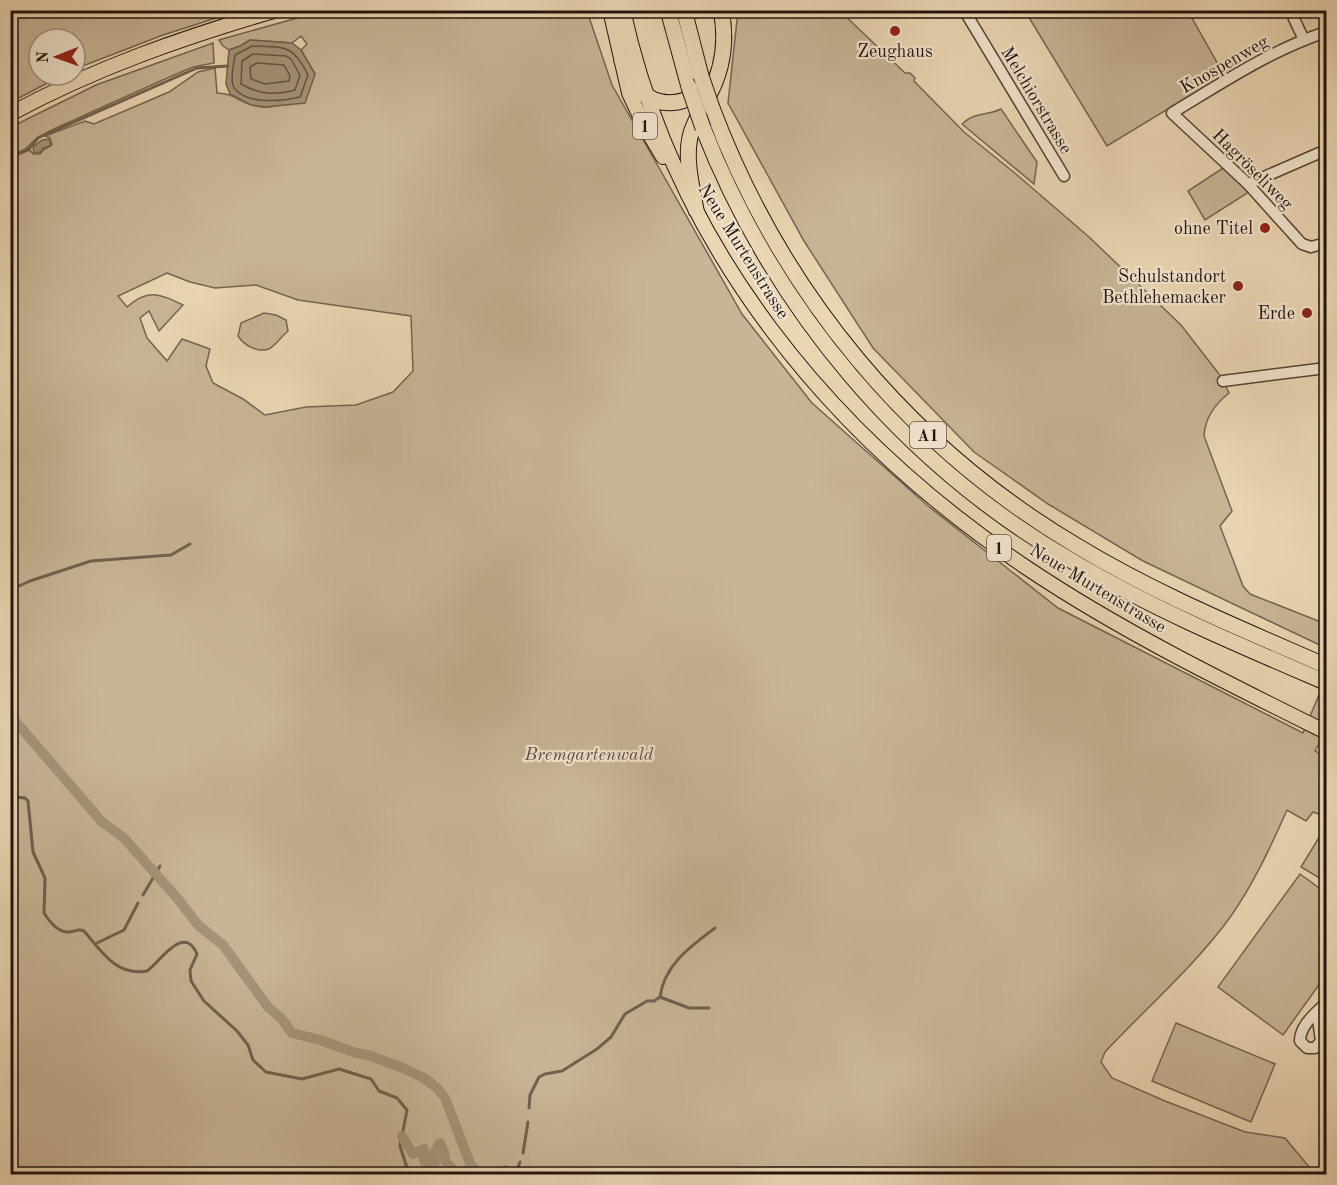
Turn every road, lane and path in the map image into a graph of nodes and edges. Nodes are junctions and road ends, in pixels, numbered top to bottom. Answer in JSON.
{"nodes":[{"id":1,"x":277,"y":10,"type":"edge"},
{"id":2,"x":610,"y":10,"type":"edge"},
{"id":3,"x":623,"y":10,"type":"edge"},
{"id":4,"x":668,"y":10,"type":"edge"},
{"id":5,"x":684,"y":10,"type":"edge"},
{"id":6,"x":722,"y":10,"type":"edge"},
{"id":7,"x":964,"y":10,"type":"edge"},
{"id":8,"x":1290,"y":10,"type":"edge"},
{"id":9,"x":1326,"y":32,"type":"edge"},
{"id":10,"x":1304,"y":40,"type":"junction"},
{"id":11,"x":723,"y":54,"type":"junction"},
{"id":12,"x":622,"y":62,"type":"junction"},
{"id":13,"x":649,"y":97,"type":"junction"},
{"id":14,"x":1172,"y":113,"type":"joint"},
{"id":15,"x":10,"y":114,"type":"edge"},
{"id":16,"x":1326,"y":150,"type":"edge"},
{"id":17,"x":1064,"y":176,"type":"dead end"},
{"id":18,"x":681,"y":183,"type":"junction"},
{"id":19,"x":1248,"y":184,"type":"junction"},
{"id":20,"x":696,"y":210,"type":"junction"},
{"id":21,"x":1326,"y":243,"type":"edge"},
{"id":22,"x":1326,"y":368,"type":"edge"},
{"id":23,"x":1223,"y":381,"type":"dead end"},
{"id":24,"x":1326,"y":666,"type":"edge"},
{"id":25,"x":1325,"y":682,"type":"edge"},
{"id":26,"x":1326,"y":732,"type":"edge"},
{"id":27,"x":1326,"y":1003,"type":"edge"},
{"id":28,"x":1317,"y":1012,"type":"dead end"}],
"edges":[{"from":1,"to":15,"type":"main road"},
{"from":2,"to":12,"type":"main road","name":"Neue Murtenstrasse","number":"1"},
{"from":3,"to":13,"type":"main road","name":"Neue Murtenstrasse","number":"1"},
{"from":4,"to":25,"type":"highway","number":"A1","bridge":true},
{"from":5,"to":24,"type":"highway","number":"A1","bridge":true},
{"from":6,"to":11,"type":"highway"},
{"from":7,"to":17,"type":"street","name":"Melchiorstrasse"},
{"from":8,"to":10,"type":"street"},
{"from":9,"to":10,"type":"street","name":"Knospenweg"},
{"from":10,"to":14,"type":"street","name":"Knospenweg"},
{"from":11,"to":13,"type":"highway"},
{"from":11,"to":20,"type":"highway"},
{"from":12,"to":13,"type":"highway"},
{"from":12,"to":18,"type":"main road","name":"Neue Murtenstrasse","number":"1"},
{"from":13,"to":18,"type":"main road","name":"Neue Murtenstrasse","number":"1"},
{"from":14,"to":19,"type":"street","name":"Hagröseliweg"},
{"from":16,"to":19,"type":"street"},
{"from":18,"to":20,"type":"main road","name":"Neue Murtenstrasse","number":"1"},
{"from":19,"to":21,"type":"street","name":"Hagröseliweg"},
{"from":20,"to":26,"type":"main road","name":"Neue Murtenstrasse","number":"1"},
{"from":22,"to":23,"type":"street"},
{"from":27,"to":28,"type":"street"}]}
